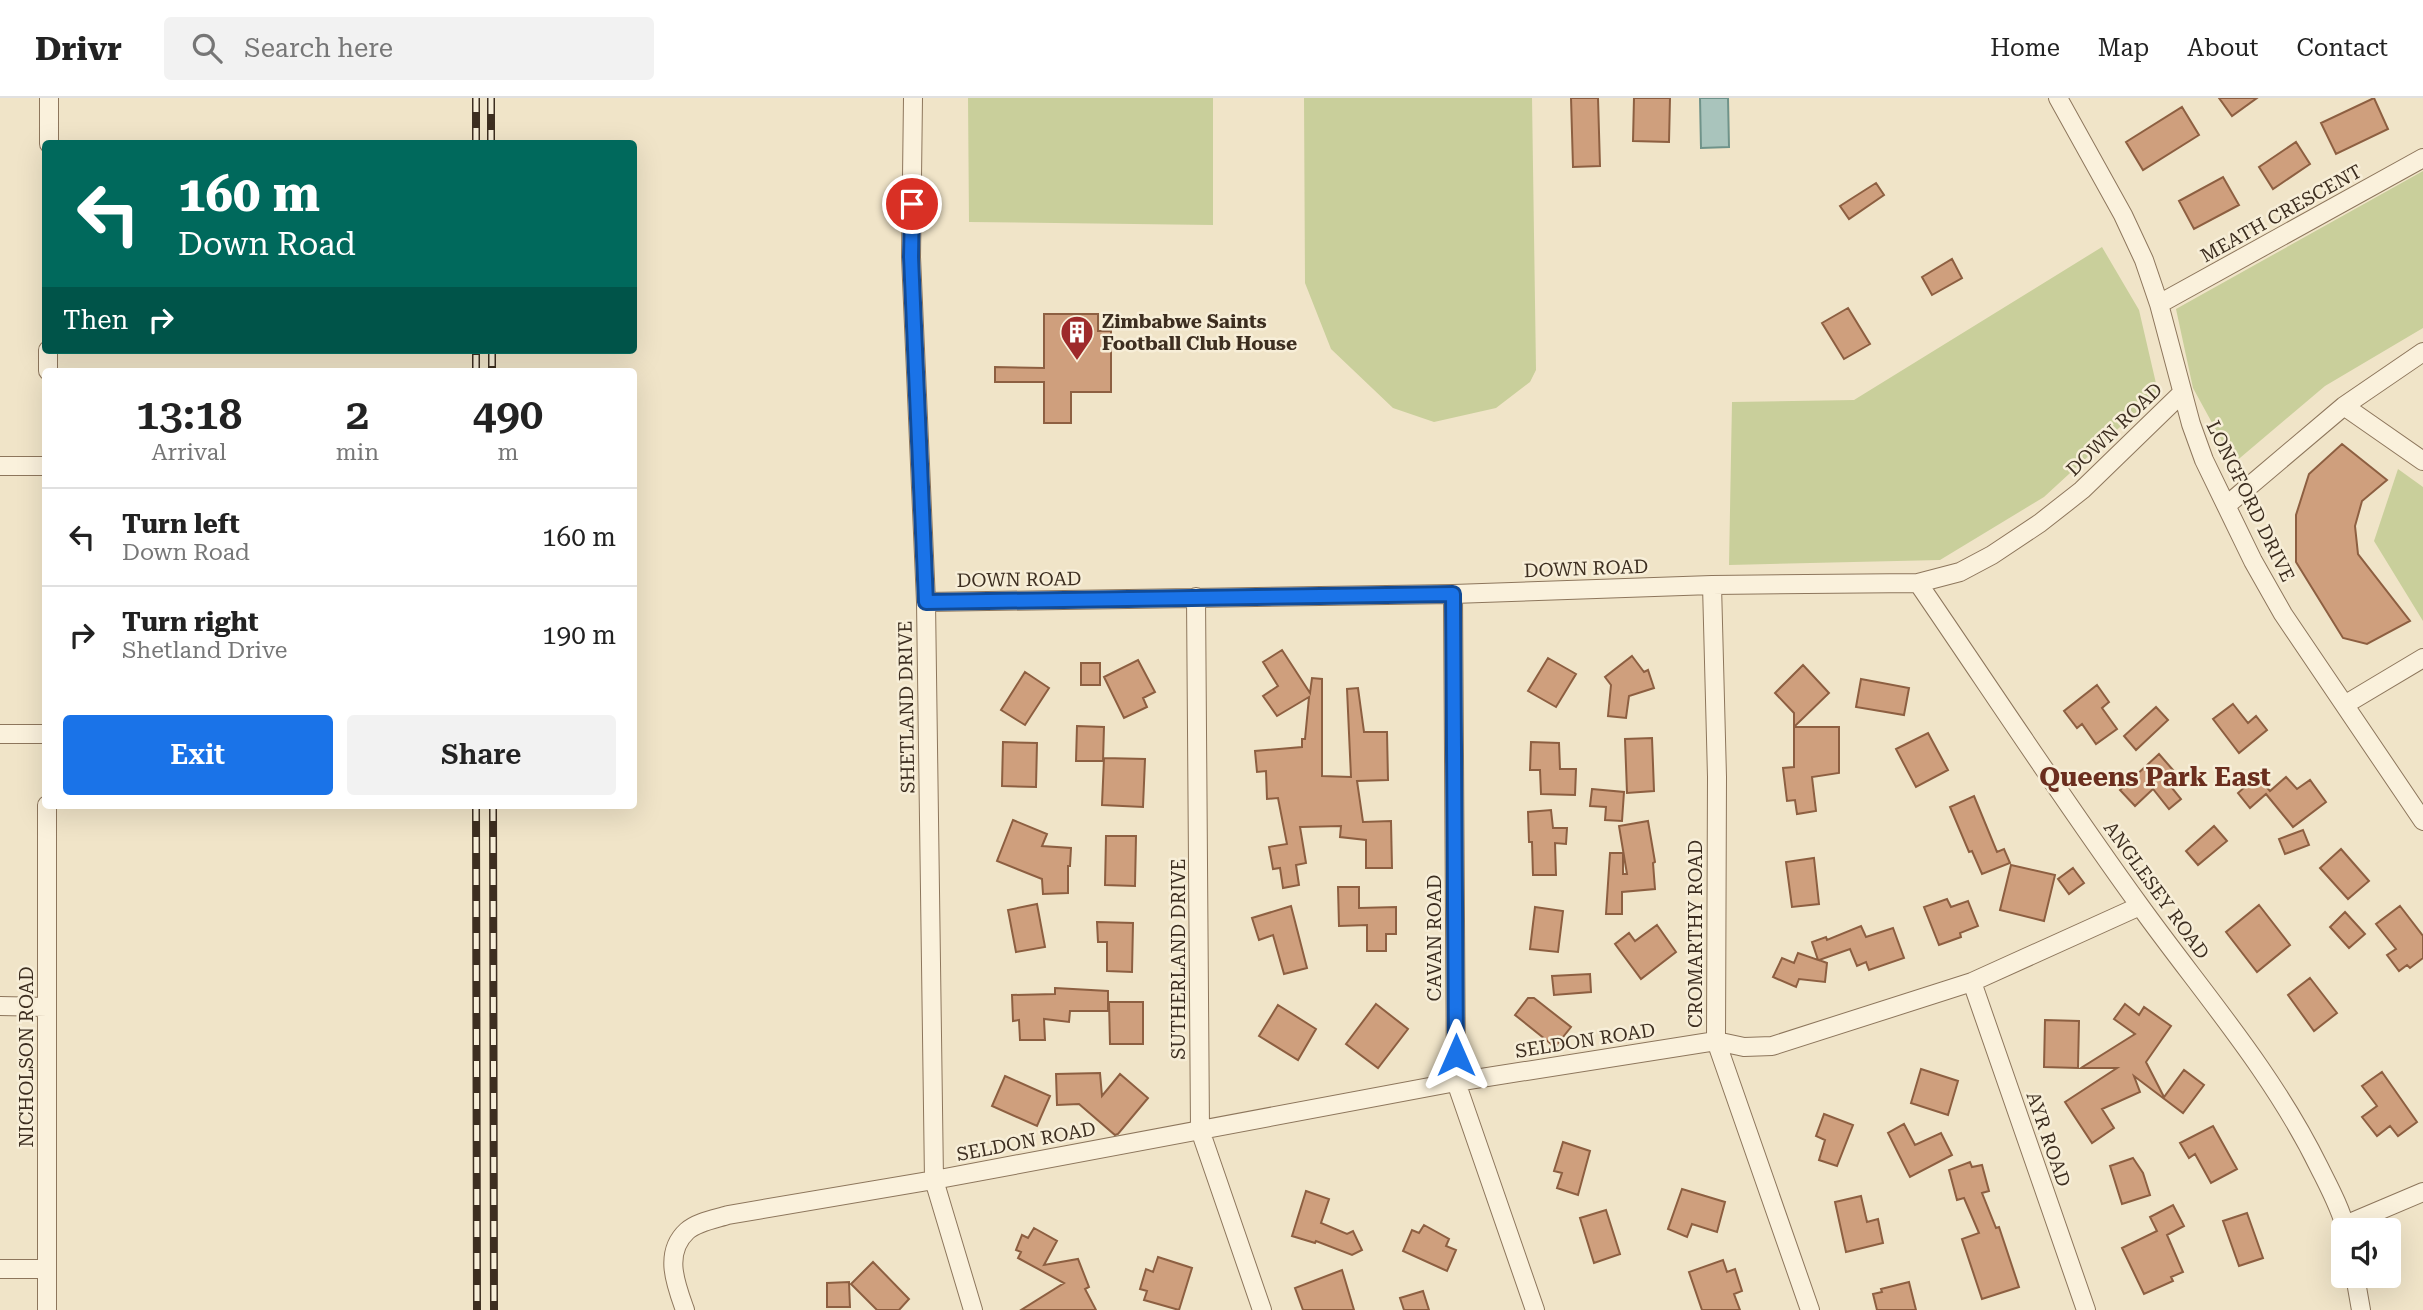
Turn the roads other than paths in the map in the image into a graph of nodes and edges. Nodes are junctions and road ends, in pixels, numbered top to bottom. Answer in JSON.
{"nodes":[{"id":1,"x":49,"y":98,"type":"edge"},
{"id":2,"x":912,"y":98,"type":"edge"},
{"id":3,"x":2058,"y":98,"type":"edge"},
{"id":4,"x":49,"y":140,"type":"edge"},
{"id":5,"x":2423,"y":158,"type":"edge"},
{"id":6,"x":2160,"y":304,"type":"junction"},
{"id":7,"x":2423,"y":352,"type":"edge"},
{"id":8,"x":2181,"y":394,"type":"junction"},
{"id":9,"x":2344,"y":406,"type":"junction"},
{"id":10,"x":2423,"y":461,"type":"edge"},
{"id":11,"x":0,"y":466,"type":"edge"},
{"id":12,"x":42,"y":466,"type":"edge"},
{"id":13,"x":2227,"y":505,"type":"junction"},
{"id":14,"x":1918,"y":583,"type":"junction"},
{"id":15,"x":1712,"y":585,"type":"junction"},
{"id":16,"x":1453,"y":594,"type":"junction"},
{"id":17,"x":1196,"y":597,"type":"junction"},
{"id":18,"x":926,"y":602,"type":"junction"},
{"id":19,"x":2423,"y":658,"type":"edge"},
{"id":20,"x":2346,"y":705,"type":"junction"},
{"id":21,"x":0,"y":734,"type":"edge"},
{"id":22,"x":42,"y":734,"type":"edge"},
{"id":23,"x":47,"y":809,"type":"edge"},
{"id":24,"x":2423,"y":821,"type":"edge"},
{"id":25,"x":2140,"y":906,"type":"junction"},
{"id":26,"x":1972,"y":982,"type":"junction"},
{"id":27,"x":0,"y":1006,"type":"edge"},
{"id":28,"x":47,"y":1007,"type":"junction"},
{"id":29,"x":1716,"y":1041,"type":"junction"},
{"id":30,"x":1456,"y":1082,"type":"junction"},
{"id":31,"x":1200,"y":1130,"type":"junction"},
{"id":32,"x":934,"y":1180,"type":"junction"},
{"id":33,"x":2423,"y":1192,"type":"edge"},
{"id":34,"x":2341,"y":1218,"type":"edge"},
{"id":35,"x":2367,"y":1218,"type":"edge"},
{"id":36,"x":0,"y":1269,"type":"edge"},
{"id":37,"x":47,"y":1269,"type":"junction"},
{"id":38,"x":2357,"y":1288,"type":"edge"},
{"id":39,"x":47,"y":1310,"type":"edge"},
{"id":40,"x":685,"y":1310,"type":"edge"},
{"id":41,"x":973,"y":1310,"type":"edge"},
{"id":42,"x":1262,"y":1310,"type":"edge"},
{"id":43,"x":1535,"y":1310,"type":"edge"},
{"id":44,"x":1810,"y":1310,"type":"edge"},
{"id":45,"x":2086,"y":1310,"type":"edge"},
{"id":46,"x":2361,"y":1310,"type":"edge"}],
"edges":[{"from":1,"to":4,"type":"street"},
{"from":2,"to":18,"type":"street","name":"SHETLAND DRIVE"},
{"from":3,"to":6,"type":"street","name":"LONGFORD DRIVE"},
{"from":5,"to":6,"type":"street","name":"MEATH CRESCENT"},
{"from":6,"to":8,"type":"street","name":"LONGFORD DRIVE"},
{"from":7,"to":9,"type":"street"},
{"from":8,"to":13,"type":"street","name":"LONGFORD DRIVE"},
{"from":8,"to":14,"type":"street","name":"DOWN ROAD"},
{"from":9,"to":10,"type":"street"},
{"from":9,"to":13,"type":"street"},
{"from":11,"to":12,"type":"street"},
{"from":13,"to":20,"type":"street","name":"LONGFORD DRIVE"},
{"from":14,"to":15,"type":"street","name":"DOWN ROAD"},
{"from":14,"to":25,"type":"street","name":"ANGLESEY ROAD"},
{"from":15,"to":16,"type":"street","name":"DOWN ROAD"},
{"from":15,"to":29,"type":"street","name":"CROMARTHY ROAD"},
{"from":16,"to":17,"type":"street","name":"DOWN ROAD"},
{"from":16,"to":30,"type":"street","name":"CAVAN ROAD"},
{"from":17,"to":18,"type":"street","name":"DOWN ROAD"},
{"from":17,"to":31,"type":"street","name":"SUTHERLAND DRIVE"},
{"from":18,"to":32,"type":"street","name":"SHETLAND DRIVE"},
{"from":19,"to":20,"type":"street"},
{"from":20,"to":24,"type":"street","name":"LONGFORD DRIVE"},
{"from":21,"to":22,"type":"street"},
{"from":23,"to":28,"type":"street","name":"NICHOLSON ROAD"},
{"from":25,"to":26,"type":"street","name":"SELDON ROAD"},
{"from":25,"to":34,"type":"street","name":"ANGLESEY ROAD"},
{"from":26,"to":29,"type":"street","name":"SELDON ROAD"},
{"from":26,"to":45,"type":"street","name":"AYR ROAD"},
{"from":27,"to":28,"type":"street"},
{"from":28,"to":37,"type":"street","name":"NICHOLSON ROAD"},
{"from":29,"to":30,"type":"street","name":"SELDON ROAD"},
{"from":29,"to":44,"type":"street","name":"CROMARTHY ROAD"},
{"from":30,"to":31,"type":"street","name":"SELDON ROAD"},
{"from":30,"to":43,"type":"street","name":"CAVAN ROAD"},
{"from":31,"to":32,"type":"street","name":"SELDON ROAD"},
{"from":31,"to":42,"type":"street","name":"SUTHERLAND DRIVE"},
{"from":32,"to":40,"type":"street","name":"SELDON ROAD"},
{"from":32,"to":41,"type":"street","name":"SHETLAND DRIVE"},
{"from":33,"to":35,"type":"street"},
{"from":36,"to":37,"type":"street"},
{"from":37,"to":39,"type":"street","name":"NICHOLSON ROAD"},
{"from":38,"to":46,"type":"street"}]}
